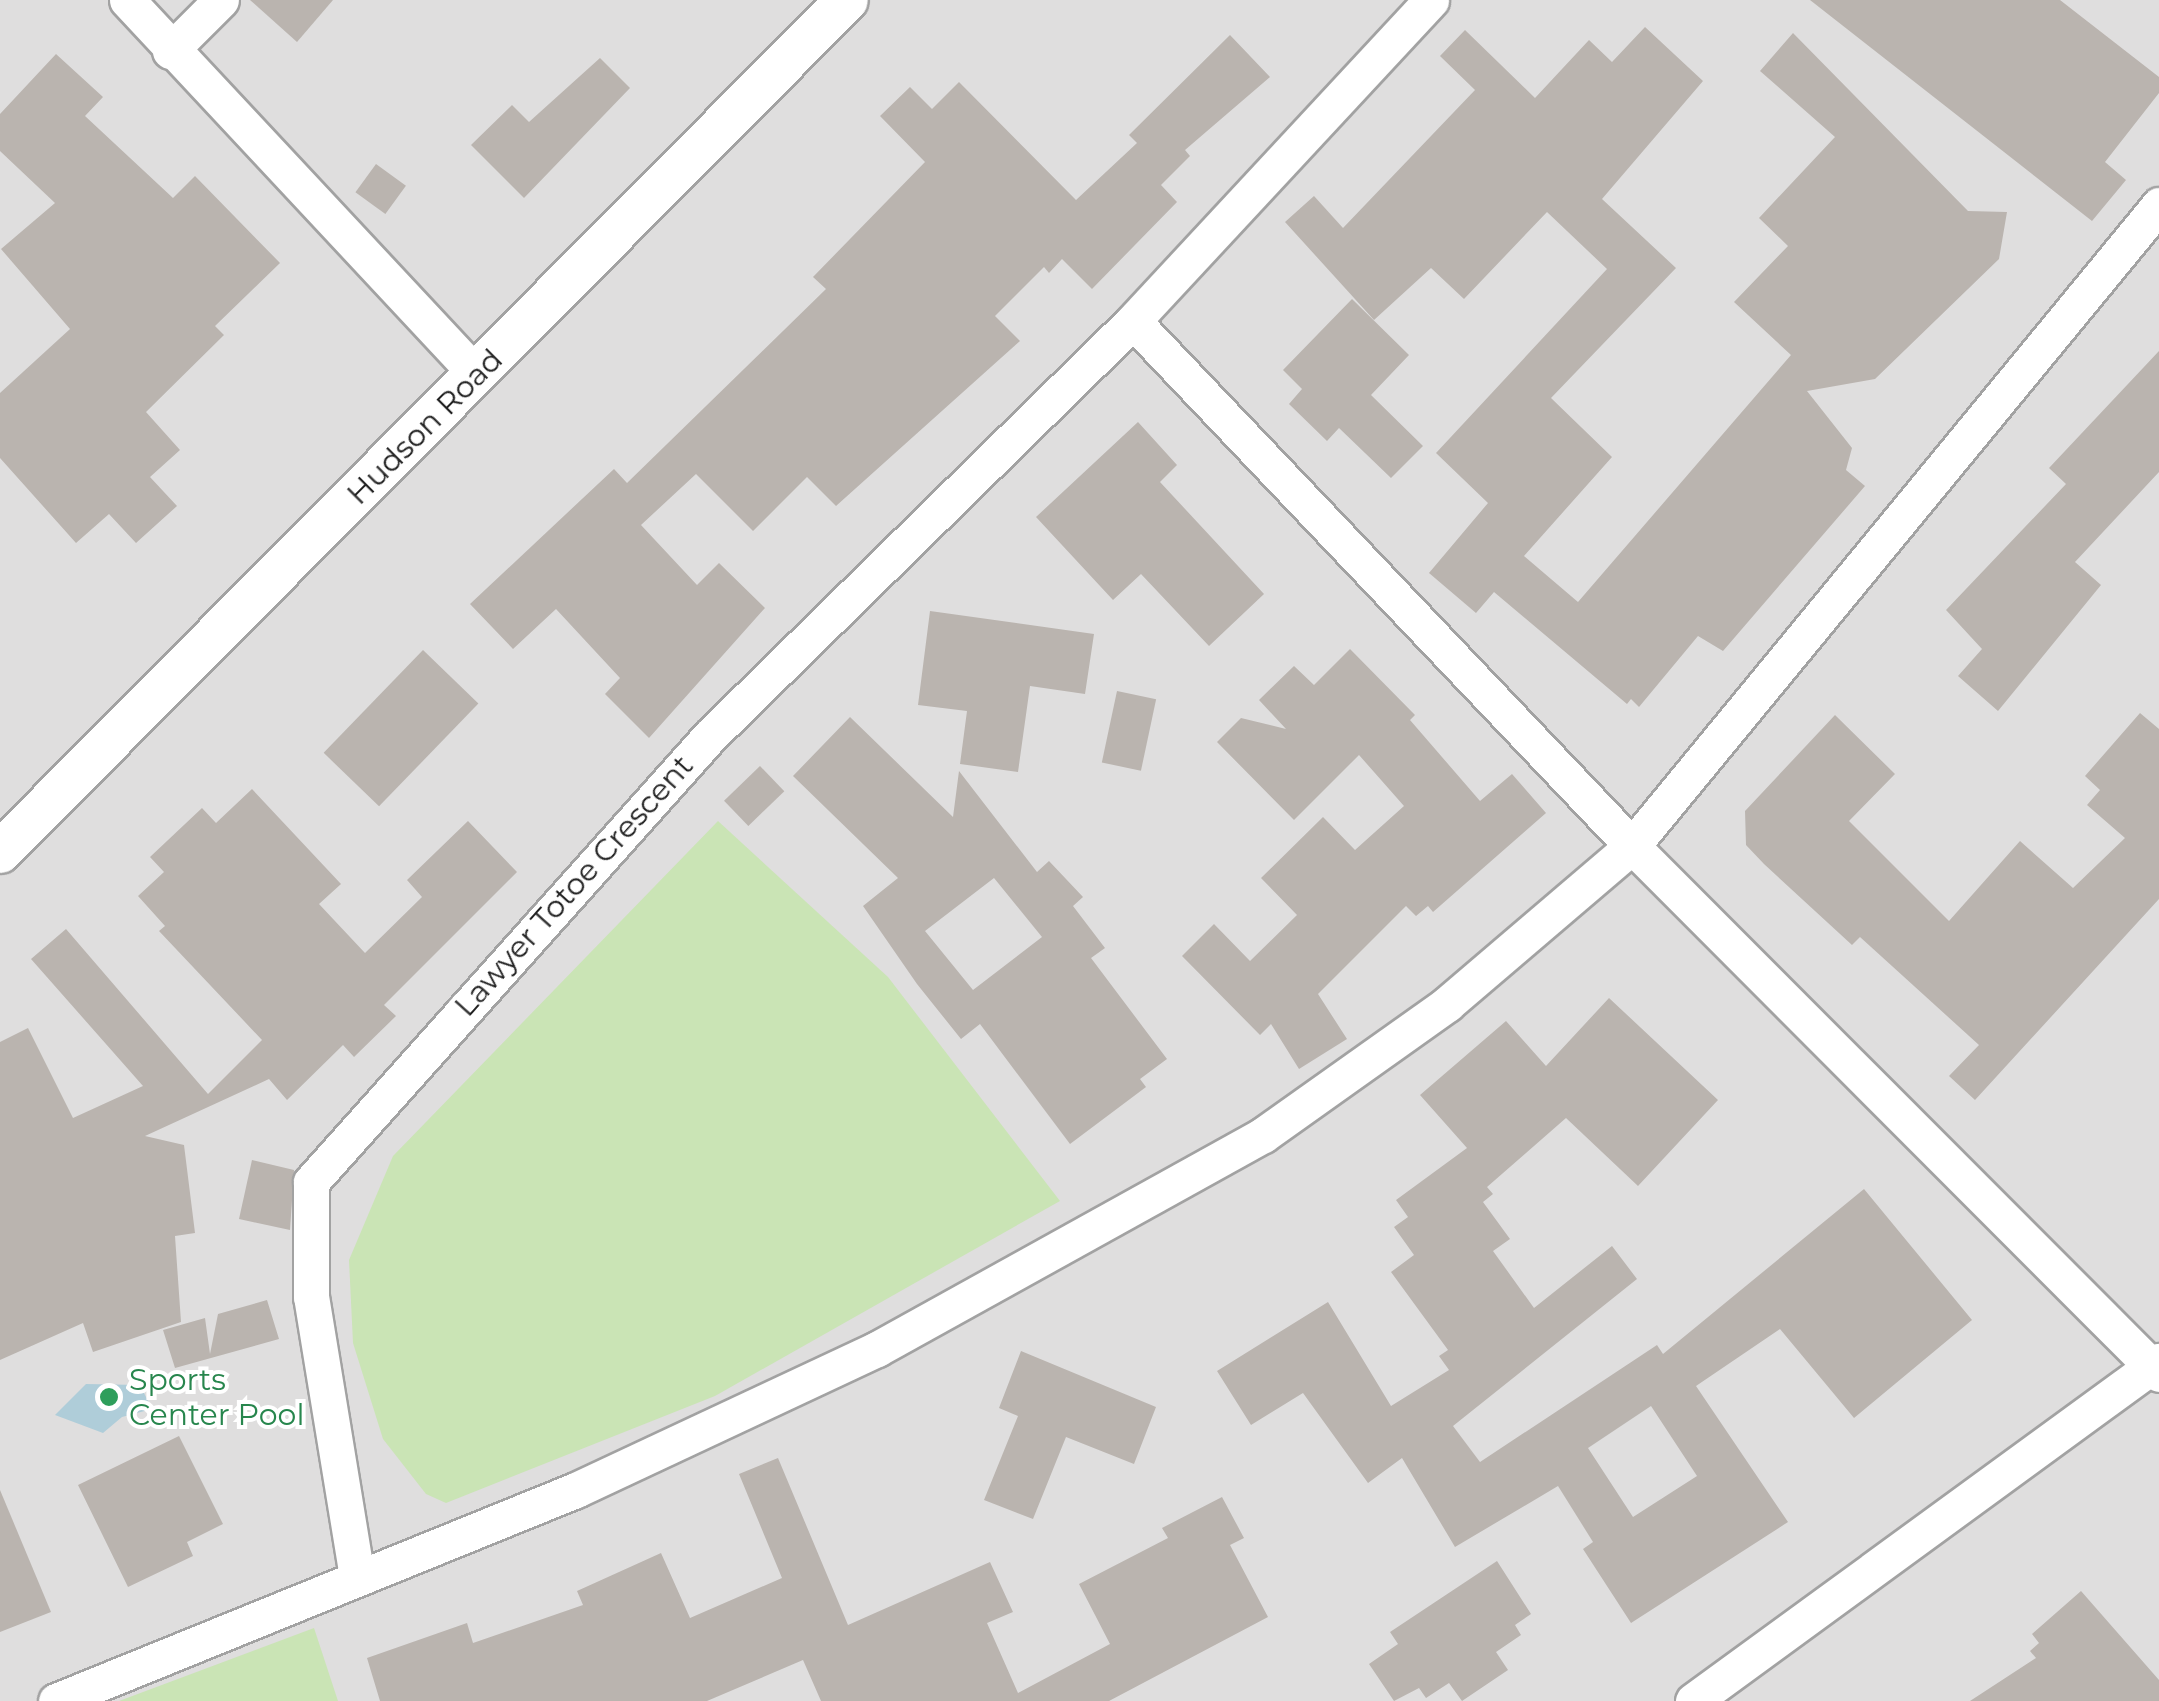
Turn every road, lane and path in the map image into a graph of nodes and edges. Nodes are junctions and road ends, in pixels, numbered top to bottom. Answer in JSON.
{"nodes":[{"id":1,"x":127,"y":0,"type":"edge"},
{"id":2,"x":221,"y":0,"type":"edge"},
{"id":3,"x":847,"y":0,"type":"edge"},
{"id":4,"x":1432,"y":0,"type":"edge"},
{"id":5,"x":170,"y":51,"type":"junction"},
{"id":6,"x":2159,"y":205,"type":"edge"},
{"id":7,"x":1133,"y":321,"type":"junction"},
{"id":8,"x":477,"y":375,"type":"junction"},
{"id":9,"x":1632,"y":846,"type":"junction"},
{"id":10,"x":0,"y":852,"type":"edge"},
{"id":11,"x":2157,"y":1368,"type":"edge"},
{"id":12,"x":357,"y":1577,"type":"junction"},
{"id":13,"x":56,"y":1701,"type":"edge"},
{"id":14,"x":1692,"y":1701,"type":"edge"}],
"edges":[{"from":1,"to":5,"type":"street"},
{"from":2,"to":5,"type":"street"},
{"from":3,"to":8,"type":"street","name":"Hudson Road"},
{"from":4,"to":7,"type":"street","name":"Lawyer Totoe Crescent"},
{"from":5,"to":8,"type":"street"},
{"from":6,"to":9,"type":"street"},
{"from":7,"to":9,"type":"street"},
{"from":7,"to":12,"type":"street","name":"Lawyer Totoe Crescent"},
{"from":8,"to":10,"type":"street","name":"Hudson Road"},
{"from":9,"to":11,"type":"street"},
{"from":9,"to":12,"type":"street"},
{"from":11,"to":14,"type":"street"},
{"from":12,"to":13,"type":"street"}]}
